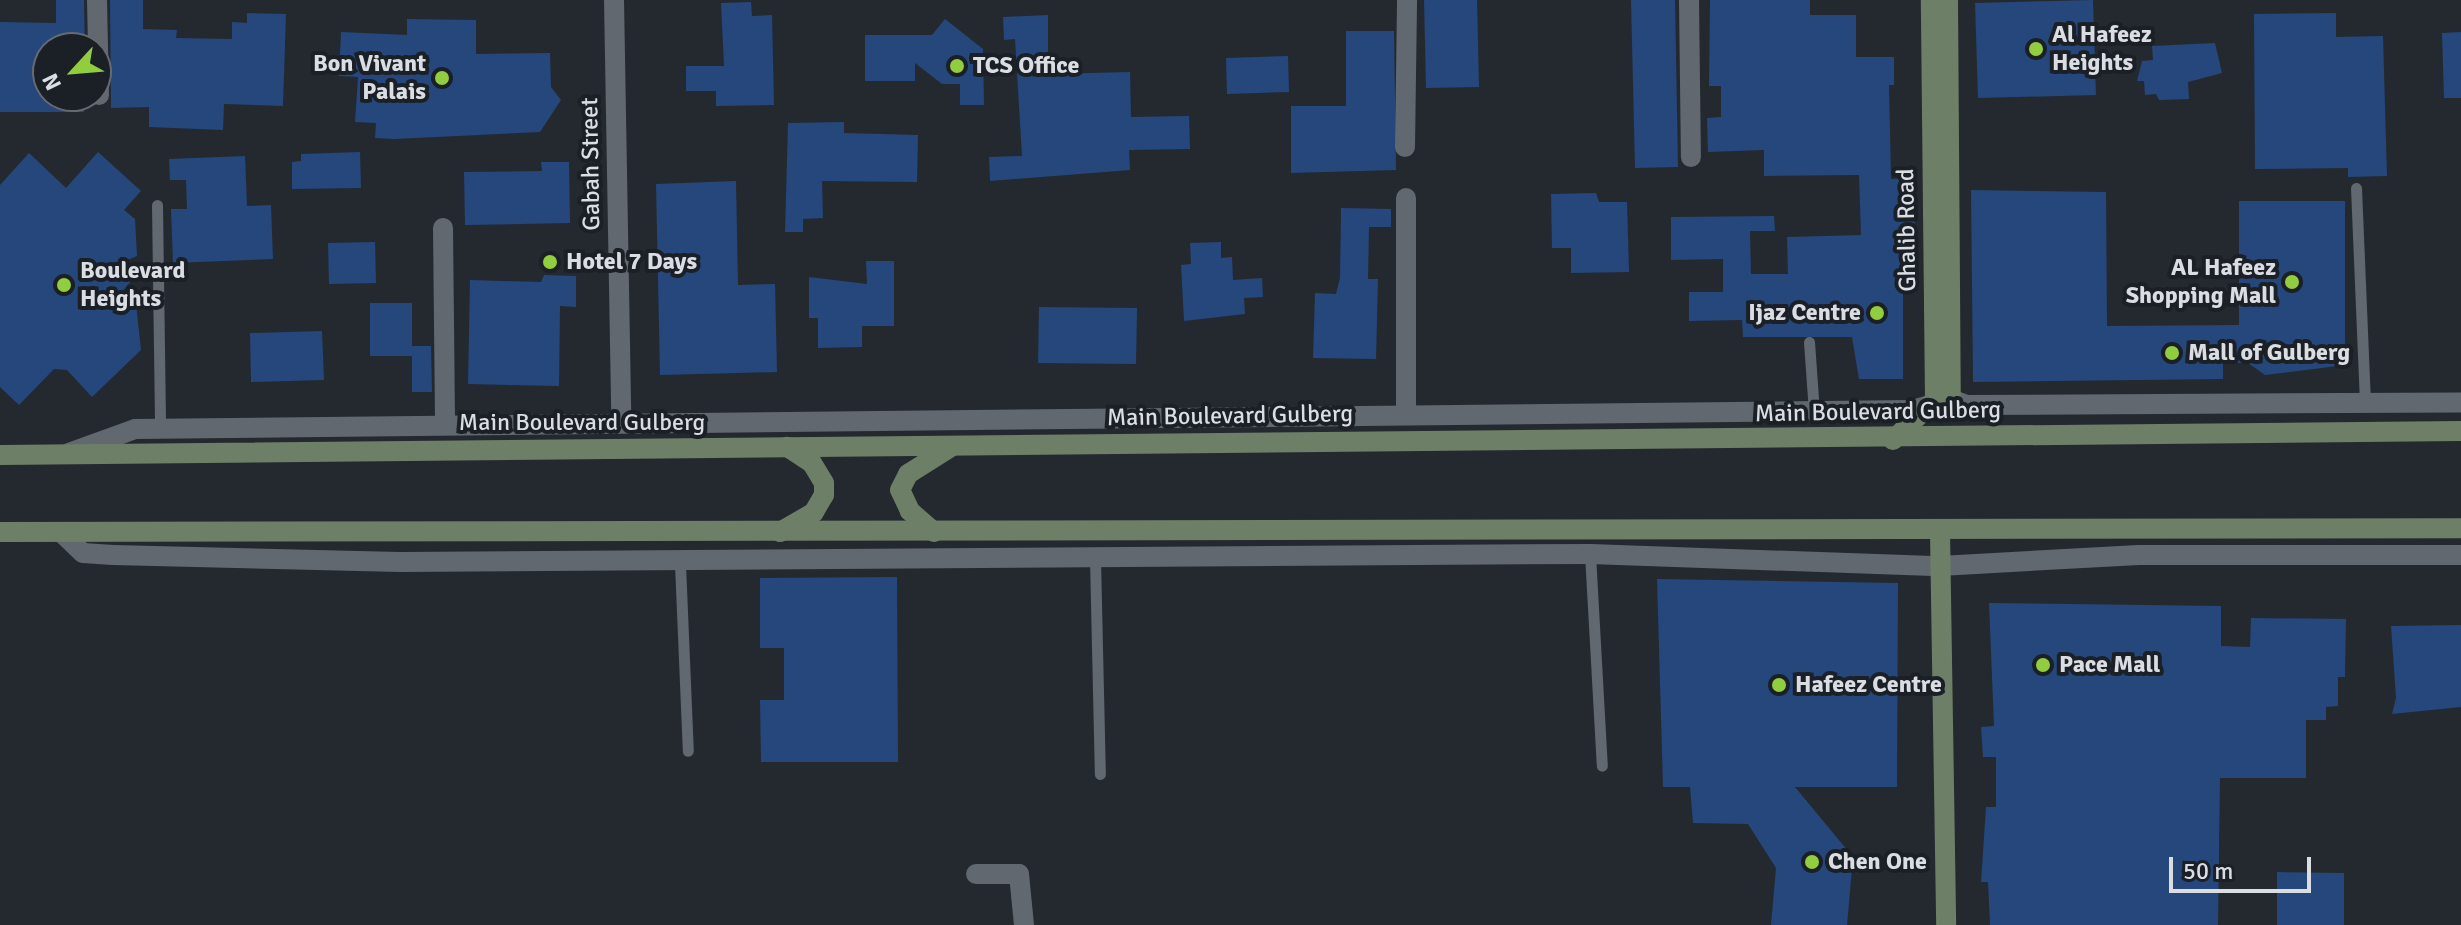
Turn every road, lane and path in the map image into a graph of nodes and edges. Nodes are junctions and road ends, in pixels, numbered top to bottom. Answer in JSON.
{"nodes":[{"id":1,"x":97,"y":0,"type":"edge"},
{"id":2,"x":614,"y":0,"type":"edge"},
{"id":3,"x":1407,"y":0,"type":"edge"},
{"id":4,"x":1689,"y":0,"type":"edge"},
{"id":5,"x":1931,"y":0,"type":"edge"},
{"id":6,"x":1948,"y":0,"type":"edge"},
{"id":7,"x":98,"y":32,"type":"edge"},
{"id":8,"x":1405,"y":147,"type":"dead end"},
{"id":9,"x":1691,"y":157,"type":"dead end"},
{"id":10,"x":2356,"y":188,"type":"dead end"},
{"id":11,"x":1406,"y":198,"type":"dead end"},
{"id":12,"x":157,"y":205,"type":"dead end"},
{"id":13,"x":443,"y":228,"type":"dead end"},
{"id":14,"x":1809,"y":342,"type":"dead end"},
{"id":15,"x":1943,"y":399,"type":"junction"},
{"id":16,"x":2365,"y":402,"type":"junction"},
{"id":17,"x":2461,"y":402,"type":"edge"},
{"id":18,"x":1814,"y":411,"type":"junction"},
{"id":19,"x":1406,"y":415,"type":"junction"},
{"id":20,"x":621,"y":422,"type":"junction"},
{"id":21,"x":445,"y":424,"type":"junction"},
{"id":22,"x":160,"y":429,"type":"junction"},
{"id":23,"x":2461,"y":431,"type":"edge"},
{"id":24,"x":1893,"y":440,"type":"junction"},
{"id":25,"x":954,"y":445,"type":"junction"},
{"id":26,"x":787,"y":447,"type":"junction"},
{"id":27,"x":69,"y":453,"type":"junction"},
{"id":28,"x":0,"y":455,"type":"edge"},
{"id":29,"x":2461,"y":528,"type":"edge"},
{"id":30,"x":0,"y":532,"type":"edge"},
{"id":31,"x":61,"y":532,"type":"junction"},
{"id":32,"x":780,"y":532,"type":"junction"},
{"id":33,"x":934,"y":532,"type":"junction"},
{"id":34,"x":1940,"y":532,"type":"junction"},
{"id":35,"x":1590,"y":554,"type":"junction"},
{"id":36,"x":2461,"y":555,"type":"edge"},
{"id":37,"x":1095,"y":559,"type":"junction"},
{"id":38,"x":680,"y":564,"type":"junction"},
{"id":39,"x":1940,"y":566,"type":"junction"},
{"id":40,"x":688,"y":751,"type":"dead end"},
{"id":41,"x":1602,"y":766,"type":"dead end"},
{"id":42,"x":1100,"y":774,"type":"dead end"},
{"id":43,"x":976,"y":874,"type":"dead end"},
{"id":44,"x":1024,"y":925,"type":"edge"},
{"id":45,"x":1946,"y":925,"type":"edge"}],
"edges":[{"from":1,"to":7,"type":"street"},
{"from":2,"to":20,"type":"street","name":"Gabah Street"},
{"from":3,"to":8,"type":"street"},
{"from":4,"to":9,"type":"street"},
{"from":5,"to":15,"type":"main road","name":"Ghalib Road"},
{"from":6,"to":15,"type":"main road","name":"Ghalib Road"},
{"from":10,"to":16,"type":"lane"},
{"from":11,"to":19,"type":"street"},
{"from":12,"to":22,"type":"lane"},
{"from":13,"to":21,"type":"street"},
{"from":14,"to":18,"type":"lane"},
{"from":15,"to":16,"type":"street"},
{"from":15,"to":18,"type":"street"},
{"from":15,"to":24,"type":"main road"},
{"from":16,"to":17,"type":"street"},
{"from":18,"to":19,"type":"street"},
{"from":19,"to":20,"type":"street"},
{"from":20,"to":21,"type":"street"},
{"from":21,"to":22,"type":"street"},
{"from":22,"to":27,"type":"street"},
{"from":23,"to":24,"type":"main road","name":"Main Boulevard Gulberg"},
{"from":24,"to":25,"type":"main road","name":"Main Boulevard Gulberg"},
{"from":25,"to":26,"type":"main road","name":"Main Boulevard Gulberg"},
{"from":25,"to":33,"type":"main road"},
{"from":26,"to":27,"type":"main road","name":"Main Boulevard Gulberg"},
{"from":26,"to":32,"type":"main road"},
{"from":27,"to":28,"type":"main road","name":"Main Boulevard Gulberg"},
{"from":29,"to":34,"type":"main road"},
{"from":30,"to":31,"type":"main road"},
{"from":31,"to":32,"type":"main road"},
{"from":31,"to":38,"type":"street"},
{"from":32,"to":33,"type":"main road"},
{"from":33,"to":34,"type":"main road"},
{"from":34,"to":39,"type":"main road"},
{"from":35,"to":37,"type":"street"},
{"from":35,"to":39,"type":"street"},
{"from":35,"to":41,"type":"lane"},
{"from":36,"to":39,"type":"street"},
{"from":37,"to":38,"type":"street"},
{"from":37,"to":42,"type":"lane"},
{"from":38,"to":40,"type":"lane"},
{"from":39,"to":45,"type":"main road"},
{"from":43,"to":44,"type":"street"}]}
